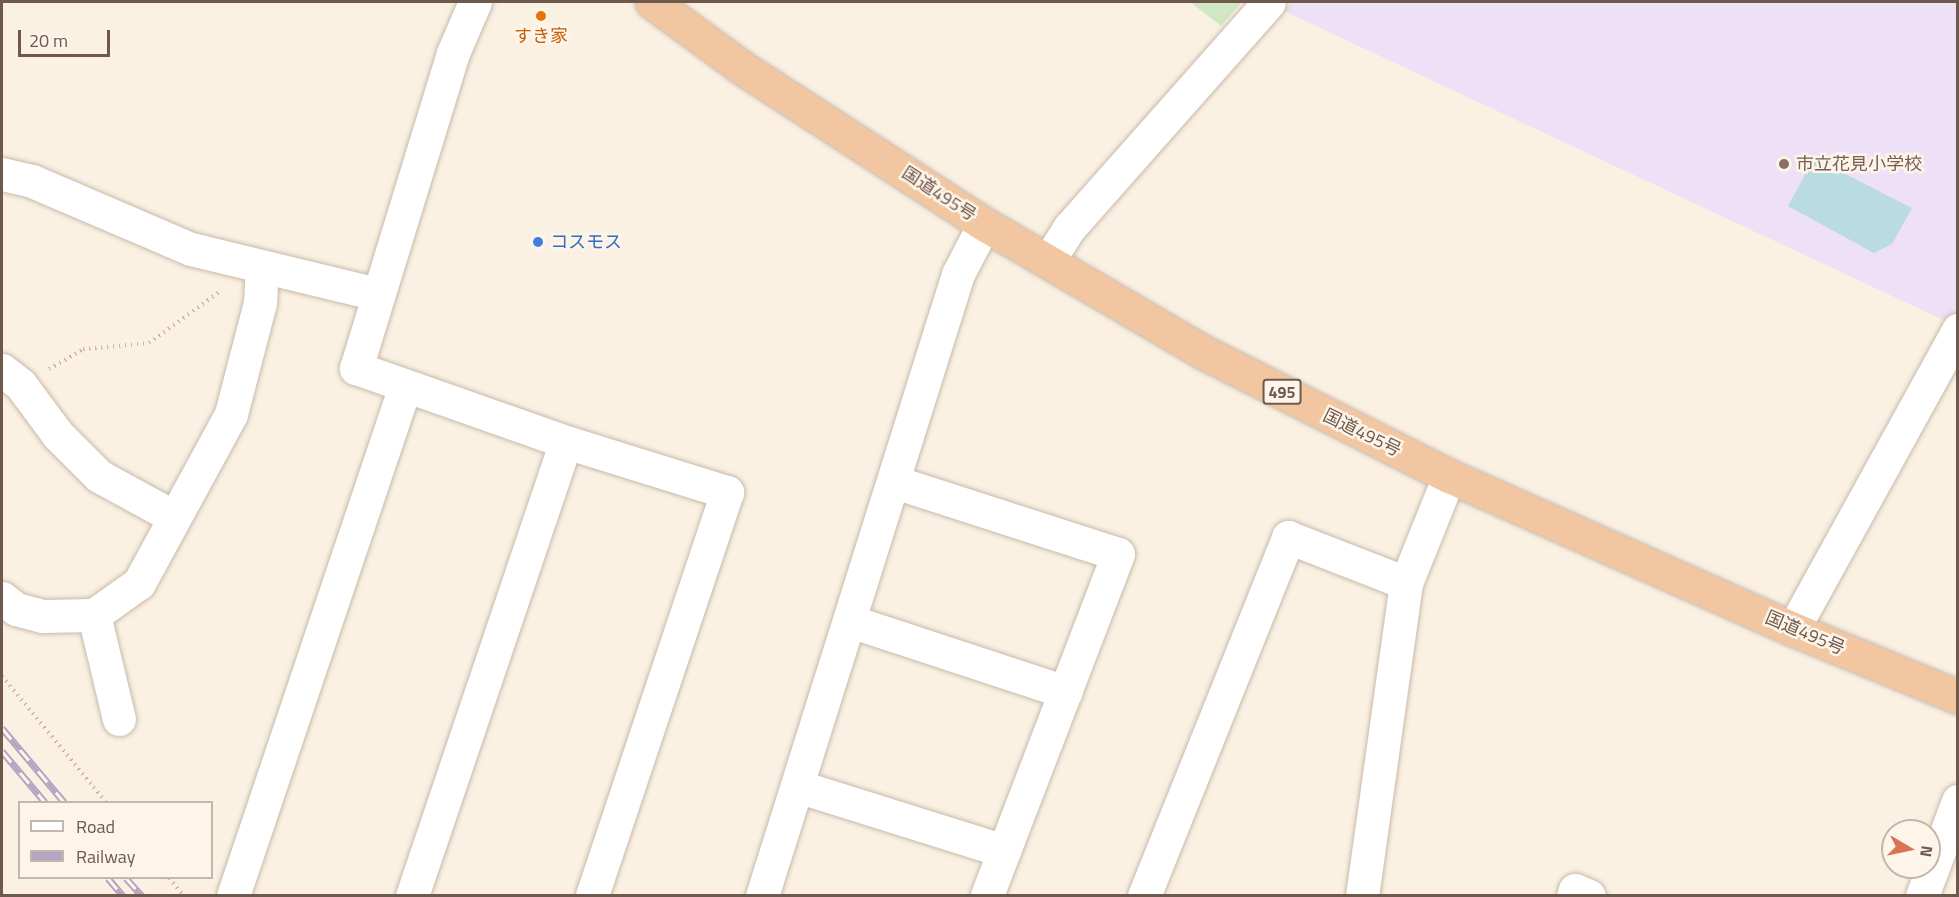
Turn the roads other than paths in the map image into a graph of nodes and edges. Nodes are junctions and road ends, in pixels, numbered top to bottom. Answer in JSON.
{"nodes":[{"id":1,"x":475,"y":2,"type":"edge"},
{"id":2,"x":652,"y":2,"type":"edge"},
{"id":3,"x":1269,"y":2,"type":"edge"},
{"id":4,"x":2,"y":174,"type":"edge"},
{"id":5,"x":984,"y":224,"type":"junction"},
{"id":6,"x":1049,"y":260,"type":"junction"},
{"id":7,"x":262,"y":267,"type":"junction"},
{"id":8,"x":377,"y":294,"type":"junction"},
{"id":9,"x":1958,"y":330,"type":"edge"},
{"id":10,"x":11,"y":378,"type":"edge"},
{"id":11,"x":405,"y":386,"type":"junction"},
{"id":12,"x":566,"y":442,"type":"junction"},
{"id":13,"x":1449,"y":476,"type":"junction"},
{"id":14,"x":895,"y":482,"type":"junction"},
{"id":15,"x":174,"y":517,"type":"junction"},
{"id":16,"x":1406,"y":583,"type":"junction"},
{"id":17,"x":2,"y":598,"type":"edge"},
{"id":18,"x":94,"y":615,"type":"junction"},
{"id":19,"x":850,"y":621,"type":"junction"},
{"id":20,"x":1793,"y":629,"type":"junction"},
{"id":21,"x":1066,"y":692,"type":"junction"},
{"id":22,"x":1958,"y":697,"type":"edge"},
{"id":23,"x":119,"y":719,"type":"dead end"},
{"id":24,"x":797,"y":786,"type":"junction"},
{"id":25,"x":1957,"y":801,"type":"edge"},
{"id":26,"x":1004,"y":851,"type":"junction"},
{"id":27,"x":233,"y":896,"type":"edge"},
{"id":28,"x":412,"y":896,"type":"edge"},
{"id":29,"x":592,"y":896,"type":"edge"},
{"id":30,"x":762,"y":896,"type":"edge"},
{"id":31,"x":987,"y":896,"type":"edge"},
{"id":32,"x":1144,"y":896,"type":"edge"},
{"id":33,"x":1362,"y":896,"type":"edge"},
{"id":34,"x":1573,"y":896,"type":"edge"},
{"id":35,"x":1589,"y":896,"type":"edge"},
{"id":36,"x":1922,"y":896,"type":"edge"}],
"edges":[{"from":1,"to":8,"type":"street"},
{"from":2,"to":5,"type":"highway","name":"国道495号","number":"495"},
{"from":3,"to":6,"type":"street"},
{"from":4,"to":7,"type":"street"},
{"from":5,"to":6,"type":"highway","name":"国道495号","number":"495"},
{"from":5,"to":14,"type":"street"},
{"from":6,"to":13,"type":"highway","name":"国道495号","number":"495"},
{"from":7,"to":8,"type":"street"},
{"from":7,"to":15,"type":"street"},
{"from":8,"to":11,"type":"street"},
{"from":9,"to":20,"type":"street"},
{"from":10,"to":15,"type":"street"},
{"from":11,"to":12,"type":"street"},
{"from":11,"to":27,"type":"street"},
{"from":12,"to":28,"type":"street"},
{"from":12,"to":29,"type":"street"},
{"from":13,"to":16,"type":"street"},
{"from":13,"to":20,"type":"highway","name":"国道495号","number":"495"},
{"from":14,"to":19,"type":"street"},
{"from":14,"to":21,"type":"street"},
{"from":15,"to":18,"type":"street"},
{"from":16,"to":32,"type":"street"},
{"from":16,"to":33,"type":"street"},
{"from":17,"to":18,"type":"street"},
{"from":18,"to":23,"type":"street"},
{"from":19,"to":21,"type":"street"},
{"from":19,"to":24,"type":"street"},
{"from":20,"to":22,"type":"highway","name":"国道495号","number":"495"},
{"from":21,"to":26,"type":"street"},
{"from":24,"to":26,"type":"street"},
{"from":24,"to":30,"type":"street"},
{"from":25,"to":36,"type":"street"},
{"from":26,"to":31,"type":"street"},
{"from":34,"to":35,"type":"street"}]}
